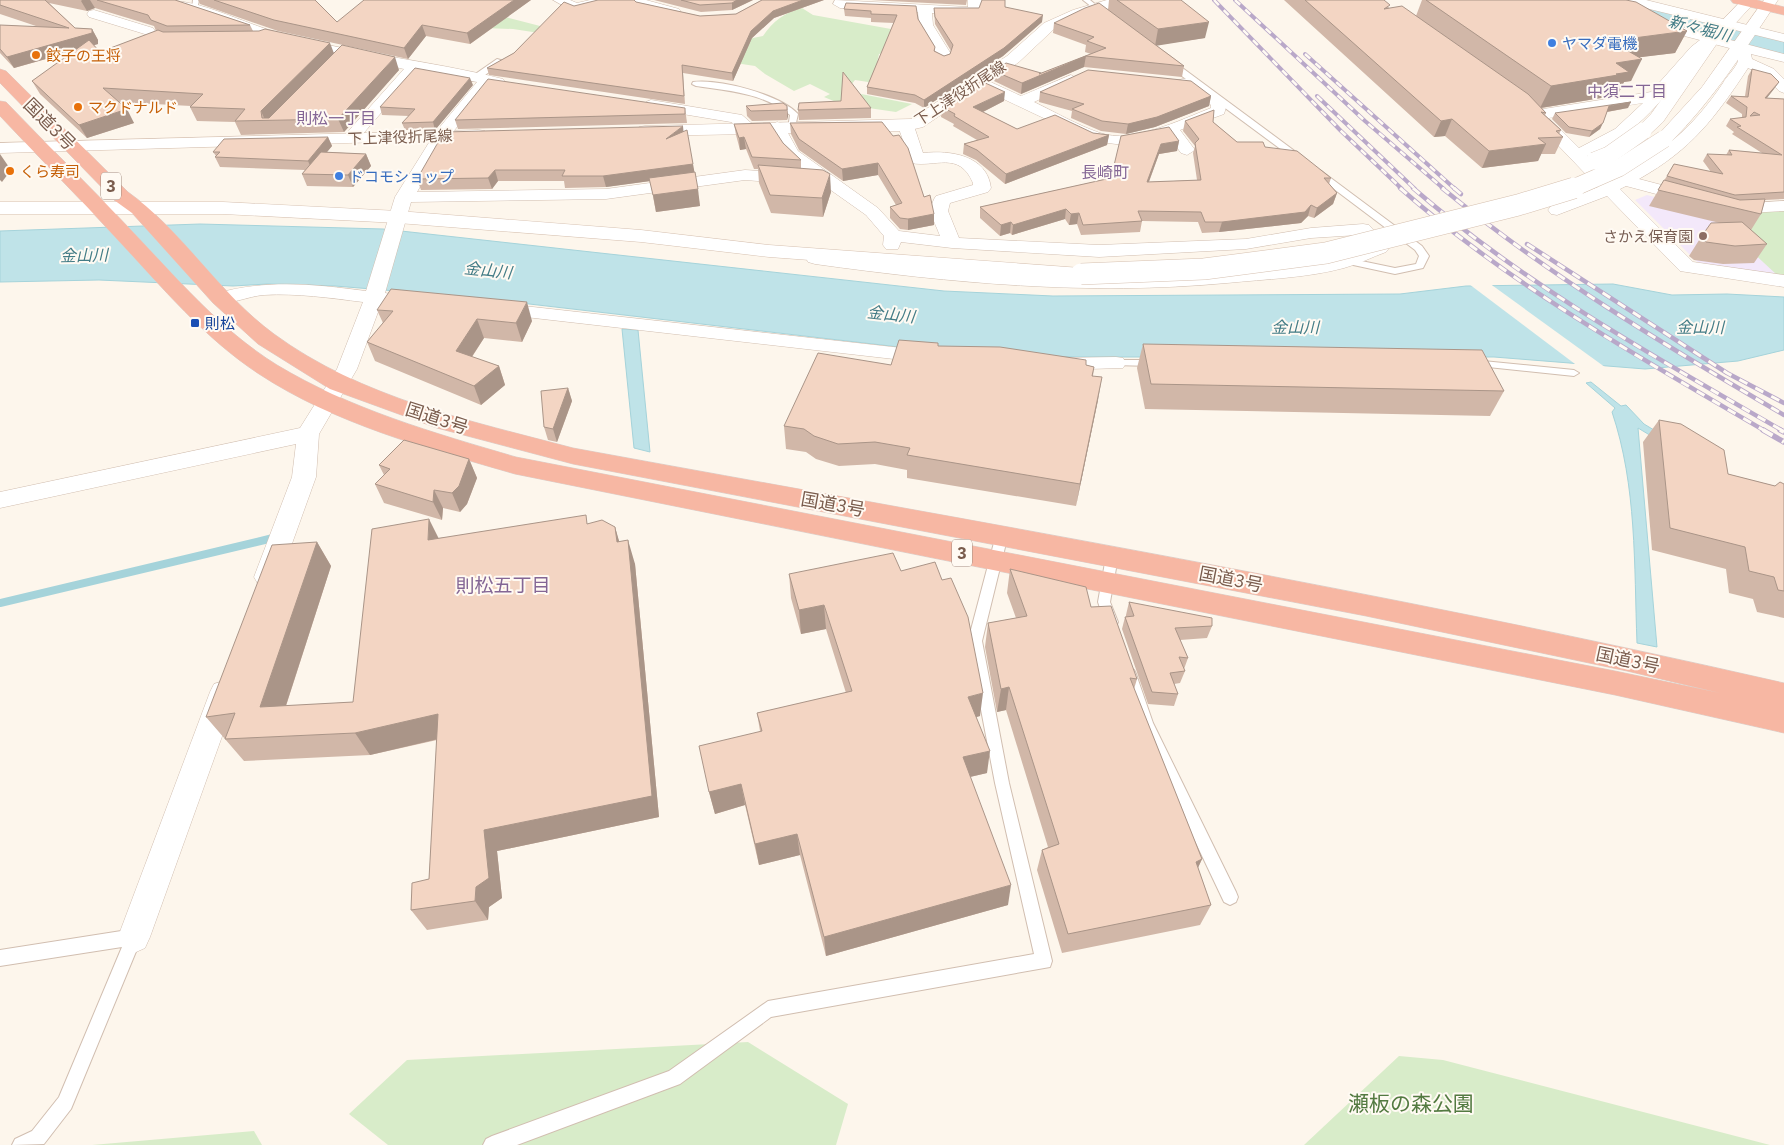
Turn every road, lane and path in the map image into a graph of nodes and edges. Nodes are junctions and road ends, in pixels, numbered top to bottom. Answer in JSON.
{"nodes":[{"id":1,"x":170,"y":0,"type":"edge"},
{"id":2,"x":560,"y":0,"type":"edge"},
{"id":3,"x":605,"y":0,"type":"edge"},
{"id":4,"x":638,"y":0,"type":"edge"},
{"id":5,"x":842,"y":0,"type":"edge"},
{"id":6,"x":975,"y":0,"type":"edge"},
{"id":7,"x":1123,"y":0,"type":"edge"},
{"id":8,"x":1630,"y":0,"type":"edge"},
{"id":9,"x":1745,"y":1,"type":"edge"},
{"id":10,"x":213,"y":2,"type":"edge"},
{"id":11,"x":1769,"y":3,"type":"edge"},
{"id":12,"x":1091,"y":4,"type":"edge"},
{"id":13,"x":196,"y":5,"type":"edge"},
{"id":14,"x":925,"y":8,"type":"junction"},
{"id":15,"x":1784,"y":11,"type":"edge"},
{"id":16,"x":94,"y":14,"type":"dead end"},
{"id":17,"x":691,"y":16,"type":"edge"},
{"id":18,"x":1112,"y":19,"type":"edge"},
{"id":19,"x":1636,"y":20,"type":"edge"},
{"id":20,"x":1728,"y":24,"type":"junction"},
{"id":21,"x":1752,"y":30,"type":"junction"},
{"id":22,"x":148,"y":31,"type":"edge"},
{"id":23,"x":1784,"y":38,"type":"edge"},
{"id":24,"x":1712,"y":39,"type":"junction"},
{"id":25,"x":1744,"y":54,"type":"junction"},
{"id":26,"x":505,"y":58,"type":"edge"},
{"id":27,"x":943,"y":58,"type":"edge"},
{"id":28,"x":1784,"y":58,"type":"edge"},
{"id":29,"x":1166,"y":59,"type":"edge"},
{"id":30,"x":413,"y":67,"type":"junction"},
{"id":31,"x":1084,"y":73,"type":"edge"},
{"id":32,"x":0,"y":76,"type":"edge"},
{"id":33,"x":480,"y":80,"type":"junction"},
{"id":34,"x":979,"y":82,"type":"junction"},
{"id":35,"x":1166,"y":82,"type":"edge"},
{"id":36,"x":696,"y":84,"type":"dead end"},
{"id":37,"x":514,"y":85,"type":"edge"},
{"id":38,"x":1784,"y":88,"type":"edge"},
{"id":39,"x":1656,"y":96,"type":"junction"},
{"id":40,"x":1022,"y":101,"type":"junction"},
{"id":41,"x":638,"y":103,"type":"edge"},
{"id":42,"x":0,"y":106,"type":"edge"},
{"id":43,"x":906,"y":126,"type":"junction"},
{"id":44,"x":784,"y":127,"type":"junction"},
{"id":45,"x":749,"y":128,"type":"junction"},
{"id":46,"x":1172,"y":130,"type":"junction"},
{"id":47,"x":630,"y":131,"type":"edge"},
{"id":48,"x":500,"y":134,"type":"edge"},
{"id":49,"x":440,"y":136,"type":"junction"},
{"id":50,"x":350,"y":139,"type":"junction"},
{"id":51,"x":38,"y":147,"type":"junction"},
{"id":52,"x":73,"y":147,"type":"junction"},
{"id":53,"x":0,"y":148,"type":"edge"},
{"id":54,"x":1187,"y":150,"type":"dead end"},
{"id":55,"x":1574,"y":155,"type":"junction"},
{"id":56,"x":832,"y":181,"type":"junction"},
{"id":57,"x":1617,"y":186,"type":"junction"},
{"id":58,"x":121,"y":196,"type":"junction"},
{"id":59,"x":0,"y":198,"type":"edge"},
{"id":60,"x":92,"y":202,"type":"junction"},
{"id":61,"x":1784,"y":206,"type":"edge"},
{"id":62,"x":0,"y":208,"type":"edge"},
{"id":63,"x":1557,"y":210,"type":"dead end"},
{"id":64,"x":399,"y":213,"type":"junction"},
{"id":65,"x":144,"y":216,"type":"junction"},
{"id":66,"x":892,"y":241,"type":"junction"},
{"id":67,"x":952,"y":243,"type":"junction"},
{"id":68,"x":769,"y":251,"type":"junction"},
{"id":69,"x":1347,"y":261,"type":"junction"},
{"id":70,"x":1080,"y":266,"type":"junction"},
{"id":71,"x":1784,"y":281,"type":"edge"},
{"id":72,"x":220,"y":296,"type":"junction"},
{"id":73,"x":374,"y":297,"type":"junction"},
{"id":74,"x":413,"y":301,"type":"edge"},
{"id":75,"x":482,"y":308,"type":"edge"},
{"id":76,"x":950,"y":359,"type":"edge"},
{"id":77,"x":1116,"y":363,"type":"joint"},
{"id":78,"x":1165,"y":363,"type":"edge"},
{"id":79,"x":1457,"y":363,"type":"edge"},
{"id":80,"x":1038,"y":364,"type":"edge"},
{"id":81,"x":1574,"y":373,"type":"dead end"},
{"id":82,"x":332,"y":392,"type":"junction"},
{"id":83,"x":308,"y":434,"type":"junction"},
{"id":84,"x":0,"y":500,"type":"edge"},
{"id":85,"x":999,"y":547,"type":"junction"},
{"id":86,"x":1110,"y":569,"type":"junction"},
{"id":87,"x":260,"y":597,"type":"edge"},
{"id":88,"x":1117,"y":639,"type":"edge"},
{"id":89,"x":1124,"y":658,"type":"edge"},
{"id":90,"x":232,"y":670,"type":"edge"},
{"id":91,"x":1784,"y":696,"type":"edge"},
{"id":92,"x":1784,"y":720,"type":"edge"},
{"id":93,"x":1230,"y":897,"type":"dead end"},
{"id":94,"x":134,"y":937,"type":"junction"},
{"id":95,"x":0,"y":958,"type":"edge"},
{"id":96,"x":20,"y":1145,"type":"edge"},
{"id":97,"x":492,"y":1145,"type":"edge"}],
"edges":[{"from":1,"to":13,"type":"street"},
{"from":2,"to":3,"type":"street"},
{"from":4,"to":17,"type":"street"},
{"from":5,"to":14,"type":"street"},
{"from":6,"to":14,"type":"street"},
{"from":7,"to":12,"type":"street","name":"下上津役折尾線"},
{"from":8,"to":20,"type":"street"},
{"from":9,"to":11,"type":"highway"},
{"from":9,"to":20,"type":"street"},
{"from":10,"to":13,"type":"street"},
{"from":11,"to":15,"type":"highway"},
{"from":11,"to":21,"type":"street"},
{"from":12,"to":18,"type":"lane"},
{"from":12,"to":34,"type":"street","name":"下上津役折尾線"},
{"from":13,"to":30,"type":"street"},
{"from":14,"to":27,"type":"street"},
{"from":16,"to":22,"type":"street"},
{"from":19,"to":24,"type":"street"},
{"from":20,"to":21,"type":"street"},
{"from":20,"to":24,"type":"street"},
{"from":21,"to":23,"type":"street"},
{"from":21,"to":25,"type":"street"},
{"from":24,"to":25,"type":"street"},
{"from":24,"to":39,"type":"street"},
{"from":24,"to":70,"type":"street","bridge":true},
{"from":25,"to":28,"type":"street"},
{"from":25,"to":38,"type":"street"},
{"from":25,"to":57,"type":"street"},
{"from":25,"to":70,"type":"street","bridge":true},
{"from":26,"to":33,"type":"lane"},
{"from":29,"to":69,"type":"lane"},
{"from":30,"to":33,"type":"street"},
{"from":30,"to":50,"type":"street"},
{"from":31,"to":40,"type":"street"},
{"from":32,"to":52,"type":"highway","name":"国道3号","number":"3"},
{"from":33,"to":37,"type":"street"},
{"from":33,"to":49,"type":"street"},
{"from":34,"to":40,"type":"street"},
{"from":34,"to":43,"type":"street","name":"下上津役折尾線"},
{"from":35,"to":46,"type":"street"},
{"from":36,"to":44,"type":"lane"},
{"from":39,"to":55,"type":"street"},
{"from":39,"to":55,"type":"street"},
{"from":40,"to":46,"type":"street"},
{"from":41,"to":45,"type":"street"},
{"from":42,"to":51,"type":"highway","name":"国道3号","number":"3"},
{"from":43,"to":44,"type":"street","name":"下上津役折尾線"},
{"from":43,"to":67,"type":"street"},
{"from":44,"to":45,"type":"street","name":"下上津役折尾線"},
{"from":44,"to":56,"type":"street"},
{"from":45,"to":47,"type":"street","name":"下上津役折尾線"},
{"from":46,"to":54,"type":"street"},
{"from":48,"to":49,"type":"street","name":"下上津役折尾線"},
{"from":49,"to":50,"type":"street","name":"下上津役折尾線"},
{"from":49,"to":64,"type":"street"},
{"from":50,"to":52,"type":"street","name":"下上津役折尾線"},
{"from":51,"to":52,"type":"street","name":"下上津役折尾線"},
{"from":51,"to":53,"type":"street","name":"下上津役折尾線"},
{"from":51,"to":60,"type":"highway","name":"国道3号","number":"3"},
{"from":52,"to":58,"type":"highway","name":"国道3号","number":"3"},
{"from":55,"to":57,"type":"street"},
{"from":56,"to":64,"type":"street"},
{"from":56,"to":66,"type":"street"},
{"from":57,"to":61,"type":"street"},
{"from":57,"to":63,"type":"street"},
{"from":57,"to":71,"type":"street"},
{"from":58,"to":60,"type":"street"},
{"from":58,"to":64,"type":"street"},
{"from":58,"to":65,"type":"highway","name":"国道3号","number":"3"},
{"from":59,"to":60,"type":"street"},
{"from":60,"to":62,"type":"street"},
{"from":60,"to":65,"type":"street"},
{"from":60,"to":82,"type":"highway","name":"国道3号","number":"3"},
{"from":64,"to":65,"type":"street"},
{"from":64,"to":66,"type":"street"},
{"from":64,"to":68,"type":"street"},
{"from":64,"to":73,"type":"street"},
{"from":65,"to":72,"type":"highway","name":"国道3号","number":"3"},
{"from":66,"to":67,"type":"street"},
{"from":66,"to":70,"type":"street"},
{"from":67,"to":69,"type":"street"},
{"from":68,"to":69,"type":"street"},
{"from":68,"to":70,"type":"street"},
{"from":72,"to":73,"type":"street"},
{"from":72,"to":82,"type":"highway","name":"国道3号","number":"3"},
{"from":73,"to":74,"type":"street"},
{"from":73,"to":82,"type":"street"},
{"from":75,"to":76,"type":"street"},
{"from":77,"to":78,"type":"lane"},
{"from":77,"to":80,"type":"street"},
{"from":79,"to":81,"type":"lane"},
{"from":82,"to":83,"type":"street"},
{"from":82,"to":85,"type":"highway","name":"国道3号","number":"3"},
{"from":83,"to":84,"type":"street"},
{"from":83,"to":87,"type":"street"},
{"from":85,"to":86,"type":"highway","name":"国道3号","number":"3"},
{"from":85,"to":97,"type":"lane"},
{"from":86,"to":88,"type":"lane"},
{"from":86,"to":91,"type":"highway","name":"国道3号","number":"3"},
{"from":86,"to":92,"type":"highway","name":"国道3号","number":"3"},
{"from":89,"to":93,"type":"lane"},
{"from":90,"to":94,"type":"street"},
{"from":94,"to":95,"type":"lane"},
{"from":94,"to":96,"type":"lane"}]}
